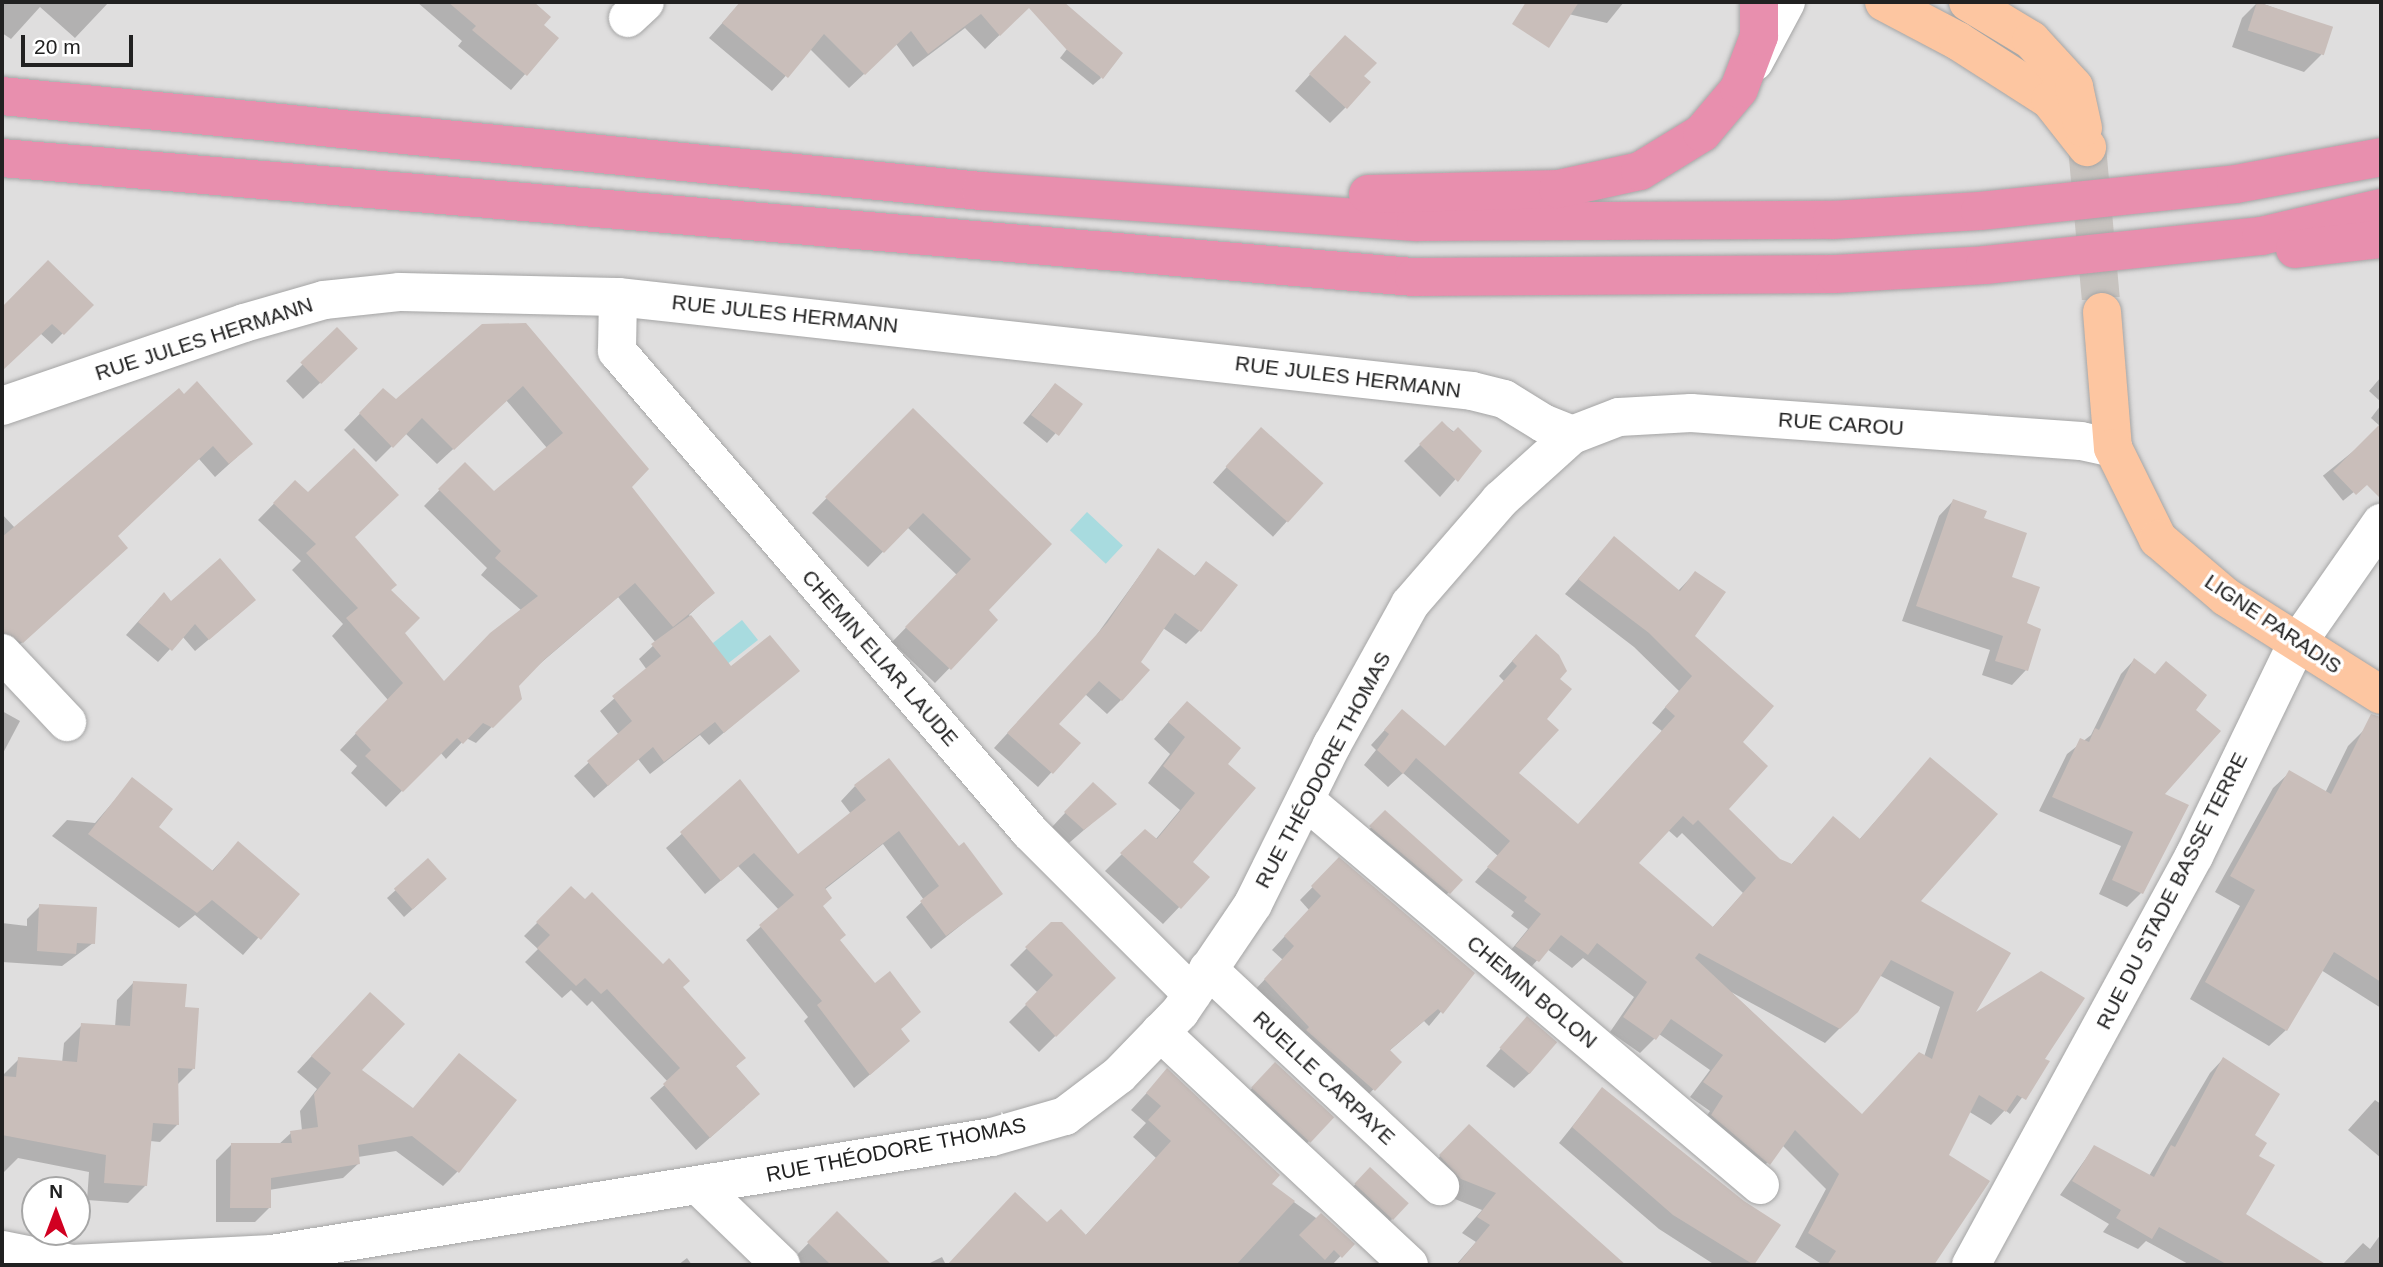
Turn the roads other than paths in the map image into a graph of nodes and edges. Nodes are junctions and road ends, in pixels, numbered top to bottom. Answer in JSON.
{"nodes":[{"id":1,"x":1759,"y":2,"type":"edge"},
{"id":2,"x":1786,"y":2,"type":"edge"},
{"id":3,"x":1884,"y":2,"type":"edge"},
{"id":4,"x":1968,"y":2,"type":"edge"},
{"id":5,"x":1739,"y":89,"type":"junction"},
{"id":6,"x":2,"y":96,"type":"edge"},
{"id":7,"x":634,"y":157,"type":"junction"},
{"id":8,"x":2,"y":158,"type":"edge"},
{"id":9,"x":2381,"y":158,"type":"edge"},
{"id":10,"x":2381,"y":208,"type":"edge"},
{"id":11,"x":2381,"y":239,"type":"edge"},
{"id":12,"x":1985,"y":265,"type":"junction"},
{"id":13,"x":618,"y":297,"type":"junction"},
{"id":14,"x":2102,"y":312,"type":"tunnel mouth"},
{"id":15,"x":2,"y":406,"type":"edge"},
{"id":16,"x":1572,"y":435,"type":"junction"},
{"id":17,"x":2113,"y":448,"type":"junction"},
{"id":18,"x":2381,"y":523,"type":"edge"},
{"id":19,"x":2296,"y":645,"type":"junction"},
{"id":20,"x":2,"y":653,"type":"edge"},
{"id":21,"x":2381,"y":695,"type":"edge"},
{"id":22,"x":66,"y":722,"type":"dead end"},
{"id":23,"x":1305,"y":800,"type":"junction"},
{"id":24,"x":1200,"y":982,"type":"junction"},
{"id":25,"x":1160,"y":1032,"type":"junction"},
{"id":26,"x":1760,"y":1185,"type":"dead end"},
{"id":27,"x":699,"y":1186,"type":"junction"},
{"id":28,"x":1440,"y":1186,"type":"dead end"},
{"id":29,"x":2,"y":1250,"type":"edge"},
{"id":30,"x":276,"y":1260,"type":"edge"},
{"id":31,"x":72,"y":1265,"type":"edge"},
{"id":32,"x":781,"y":1265,"type":"edge"},
{"id":33,"x":1409,"y":1265,"type":"edge"},
{"id":34,"x":1971,"y":1265,"type":"edge"}],
"edges":[{"from":1,"to":5,"type":"highway"},
{"from":2,"to":5,"type":"street"},
{"from":3,"to":4,"type":"main road"},
{"from":5,"to":7,"type":"highway"},
{"from":6,"to":7,"type":"highway"},
{"from":7,"to":9,"type":"highway"},
{"from":8,"to":12,"type":"highway"},
{"from":10,"to":12,"type":"highway"},
{"from":11,"to":12,"type":"highway"},
{"from":13,"to":15,"type":"street","name":"RUE JULES HERMANN"},
{"from":13,"to":16,"type":"street","name":"RUE JULES HERMANN"},
{"from":13,"to":24,"type":"street","name":"CHEMIN ELIAR LAUDE"},
{"from":14,"to":17,"type":"main road","name":"LIGNE PARADIS"},
{"from":16,"to":17,"type":"street","name":"RUE CAROU"},
{"from":16,"to":23,"type":"street","name":"RUE THÉODORE THOMAS"},
{"from":17,"to":19,"type":"main road","name":"LIGNE PARADIS"},
{"from":18,"to":19,"type":"street","name":"RUE DU STADE BASSE TERRE"},
{"from":19,"to":21,"type":"main road","name":"LIGNE PARADIS"},
{"from":19,"to":34,"type":"street","name":"RUE DU STADE BASSE TERRE"},
{"from":20,"to":22,"type":"street"},
{"from":23,"to":24,"type":"street","name":"RUE THÉODORE THOMAS"},
{"from":23,"to":26,"type":"street","name":"CHEMIN BOLON"},
{"from":24,"to":25,"type":"street","name":"RUE THÉODORE THOMAS"},
{"from":24,"to":28,"type":"street","name":"RUELLE CARPAYE"},
{"from":25,"to":27,"type":"street","name":"RUE THÉODORE THOMAS"},
{"from":25,"to":33,"type":"street"},
{"from":27,"to":30,"type":"street","name":"RUE THÉODORE THOMAS"},
{"from":27,"to":32,"type":"street"},
{"from":29,"to":31,"type":"street","name":"RUE THÉODORE THOMAS"},
{"from":30,"to":31,"type":"street","name":"RUE THÉODORE THOMAS"}]}
